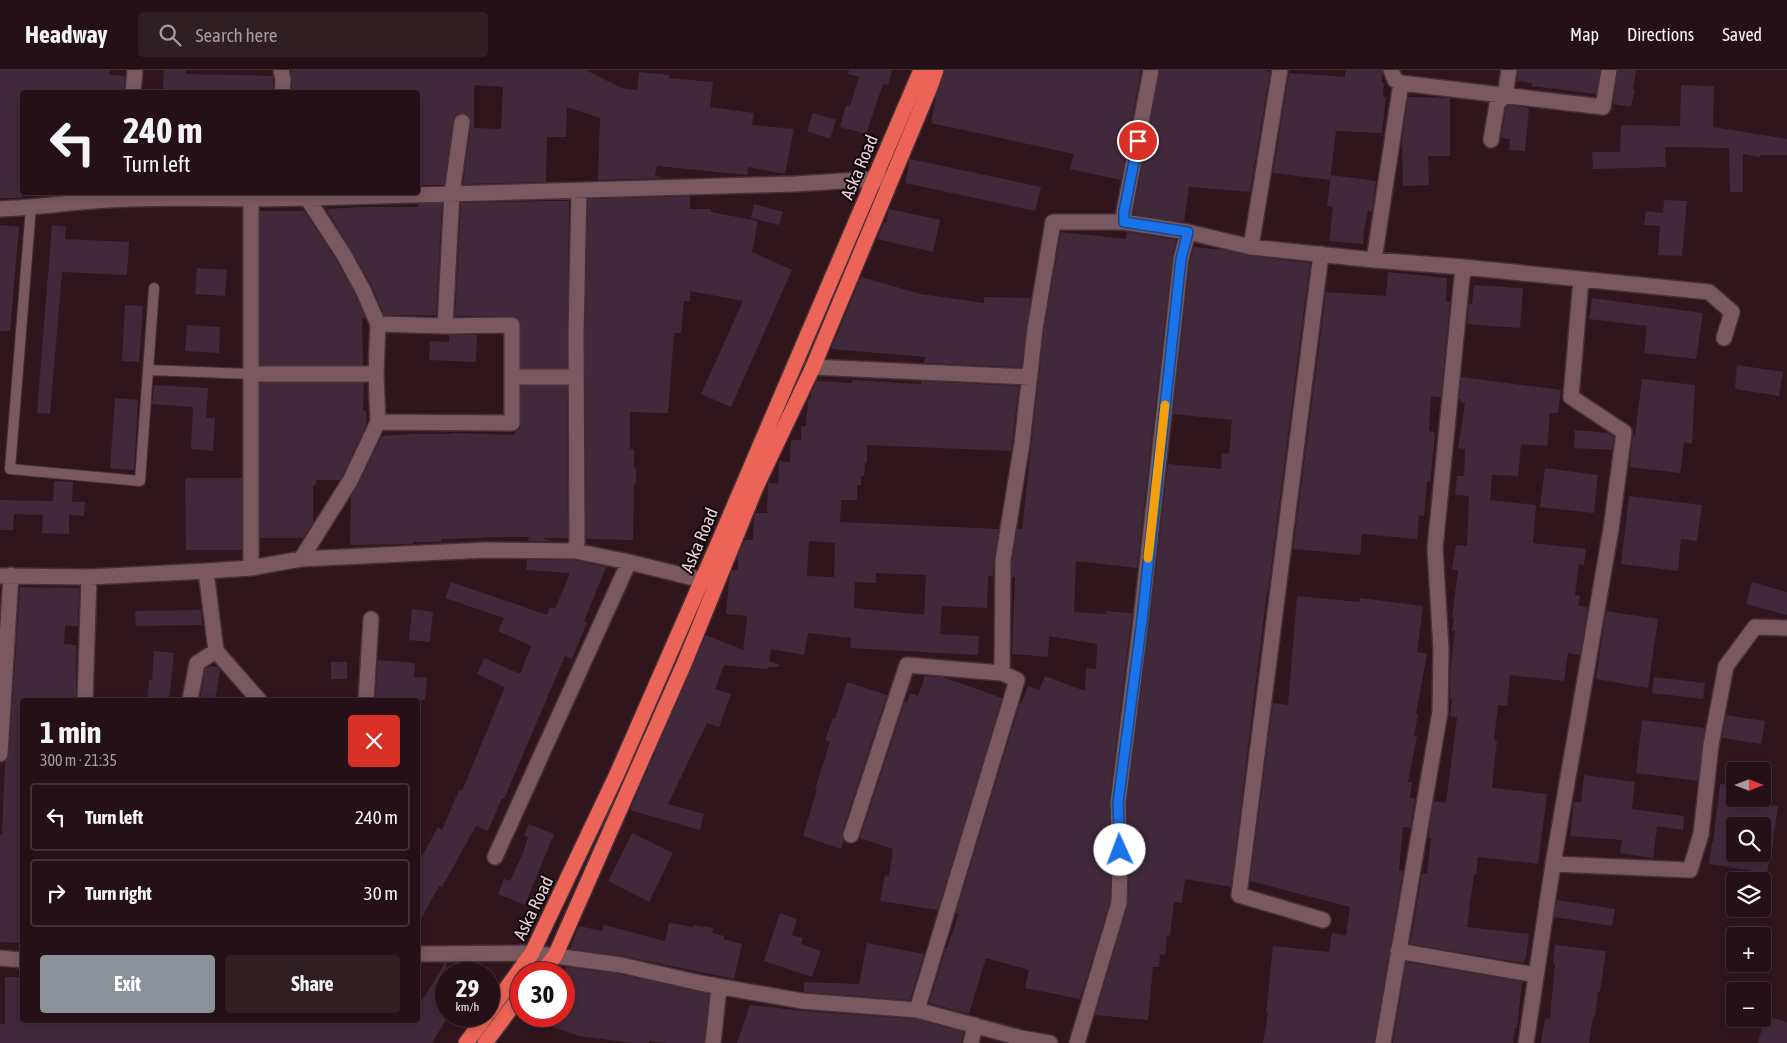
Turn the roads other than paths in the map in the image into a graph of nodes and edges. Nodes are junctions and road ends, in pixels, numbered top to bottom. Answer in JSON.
{"nodes":[{"id":1,"x":136,"y":70,"type":"edge"},
{"id":2,"x":281,"y":70,"type":"edge"},
{"id":3,"x":921,"y":70,"type":"edge"},
{"id":4,"x":936,"y":70,"type":"edge"},
{"id":5,"x":1151,"y":70,"type":"edge"},
{"id":6,"x":1280,"y":70,"type":"edge"},
{"id":7,"x":1391,"y":70,"type":"edge"},
{"id":8,"x":1509,"y":70,"type":"edge"},
{"id":9,"x":1609,"y":70,"type":"edge"},
{"id":10,"x":1401,"y":83,"type":"junction"},
{"id":11,"x":133,"y":90,"type":"edge"},
{"id":12,"x":282,"y":90,"type":"edge"},
{"id":13,"x":1505,"y":95,"type":"junction"},
{"id":14,"x":462,"y":122,"type":"dead end"},
{"id":15,"x":1491,"y":140,"type":"dead end"},
{"id":16,"x":874,"y":179,"type":"junction"},
{"id":17,"x":891,"y":181,"type":"junction"},
{"id":18,"x":579,"y":191,"type":"junction"},
{"id":19,"x":452,"y":194,"type":"junction"},
{"id":20,"x":416,"y":195,"type":"edge"},
{"id":21,"x":420,"y":195,"type":"edge"},
{"id":22,"x":128,"y":196,"type":"edge"},
{"id":23,"x":282,"y":196,"type":"edge"},
{"id":24,"x":307,"y":198,"type":"junction"},
{"id":25,"x":250,"y":200,"type":"junction"},
{"id":26,"x":31,"y":207,"type":"junction"},
{"id":27,"x":0,"y":208,"type":"edge"},
{"id":28,"x":1124,"y":222,"type":"junction"},
{"id":29,"x":1188,"y":232,"type":"junction"},
{"id":30,"x":1251,"y":247,"type":"junction"},
{"id":31,"x":1321,"y":254,"type":"junction"},
{"id":32,"x":1374,"y":260,"type":"junction"},
{"id":33,"x":1463,"y":267,"type":"junction"},
{"id":34,"x":1581,"y":279,"type":"junction"},
{"id":35,"x":154,"y":288,"type":"dead end"},
{"id":36,"x":378,"y":324,"type":"junction"},
{"id":37,"x":445,"y":326,"type":"junction"},
{"id":38,"x":1724,"y":338,"type":"dead end"},
{"id":39,"x":813,"y":367,"type":"junction"},
{"id":40,"x":148,"y":370,"type":"junction"},
{"id":41,"x":251,"y":374,"type":"junction"},
{"id":42,"x":376,"y":374,"type":"junction"},
{"id":43,"x":512,"y":377,"type":"junction"},
{"id":44,"x":576,"y":377,"type":"junction"},
{"id":45,"x":1030,"y":377,"type":"junction"},
{"id":46,"x":378,"y":422,"type":"junction"},
{"id":47,"x":575,"y":551,"type":"junction"},
{"id":48,"x":301,"y":559,"type":"junction"},
{"id":49,"x":629,"y":562,"type":"junction"},
{"id":50,"x":251,"y":568,"type":"junction"},
{"id":51,"x":206,"y":571,"type":"junction"},
{"id":52,"x":6,"y":575,"type":"edge"},
{"id":53,"x":89,"y":577,"type":"junction"},
{"id":54,"x":702,"y":580,"type":"junction"},
{"id":55,"x":371,"y":619,"type":"dead end"},
{"id":56,"x":1787,"y":628,"type":"edge"},
{"id":57,"x":216,"y":651,"type":"junction"},
{"id":58,"x":1002,"y":673,"type":"junction"},
{"id":59,"x":86,"y":698,"type":"edge"},
{"id":60,"x":190,"y":698,"type":"edge"},
{"id":61,"x":257,"y":698,"type":"edge"},
{"id":62,"x":366,"y":698,"type":"edge"},
{"id":63,"x":0,"y":754,"type":"edge"},
{"id":64,"x":851,"y":835,"type":"dead end"},
{"id":65,"x":495,"y":857,"type":"dead end"},
{"id":66,"x":1553,"y":864,"type":"junction"},
{"id":67,"x":1323,"y":920,"type":"dead end"},
{"id":68,"x":1398,"y":951,"type":"junction"},
{"id":69,"x":532,"y":953,"type":"junction"},
{"id":70,"x":420,"y":954,"type":"edge"},
{"id":71,"x":555,"y":956,"type":"junction"},
{"id":72,"x":0,"y":958,"type":"edge"},
{"id":73,"x":20,"y":960,"type":"edge"},
{"id":74,"x":550,"y":962,"type":"edge"},
{"id":75,"x":1536,"y":975,"type":"junction"},
{"id":76,"x":719,"y":987,"type":"junction"},
{"id":77,"x":500,"y":997,"type":"edge"},
{"id":78,"x":510,"y":1010,"type":"edge"},
{"id":79,"x":917,"y":1010,"type":"junction"},
{"id":80,"x":975,"y":1025,"type":"junction"},
{"id":81,"x":478,"y":1027,"type":"edge"},
{"id":82,"x":466,"y":1043,"type":"edge"},
{"id":83,"x":485,"y":1043,"type":"edge"},
{"id":84,"x":713,"y":1043,"type":"edge"},
{"id":85,"x":971,"y":1043,"type":"edge"},
{"id":86,"x":1050,"y":1043,"type":"edge"},
{"id":87,"x":1077,"y":1043,"type":"edge"},
{"id":88,"x":1383,"y":1043,"type":"edge"},
{"id":89,"x":1526,"y":1043,"type":"edge"}],
"edges":[{"from":1,"to":11,"type":"street"},
{"from":2,"to":12,"type":"street"},
{"from":3,"to":16,"type":"highway","name":"Aska Road"},
{"from":4,"to":17,"type":"highway"},
{"from":5,"to":28,"type":"street"},
{"from":6,"to":30,"type":"street"},
{"from":7,"to":10,"type":"street"},
{"from":8,"to":13,"type":"street"},
{"from":9,"to":13,"type":"street"},
{"from":10,"to":13,"type":"street"},
{"from":10,"to":32,"type":"street"},
{"from":13,"to":15,"type":"street"},
{"from":14,"to":19,"type":"street"},
{"from":16,"to":17,"type":"street"},
{"from":16,"to":18,"type":"street"},
{"from":16,"to":54,"type":"highway","name":"Aska Road"},
{"from":17,"to":39,"type":"highway"},
{"from":18,"to":19,"type":"street"},
{"from":18,"to":44,"type":"street"},
{"from":19,"to":21,"type":"street"},
{"from":19,"to":37,"type":"street"},
{"from":20,"to":24,"type":"street"},
{"from":22,"to":25,"type":"street"},
{"from":22,"to":26,"type":"street"},
{"from":23,"to":24,"type":"street"},
{"from":23,"to":25,"type":"street"},
{"from":24,"to":36,"type":"street"},
{"from":25,"to":41,"type":"street"},
{"from":26,"to":27,"type":"street"},
{"from":26,"to":40,"type":"lane"},
{"from":28,"to":29,"type":"street"},
{"from":28,"to":45,"type":"street"},
{"from":29,"to":30,"type":"street"},
{"from":29,"to":87,"type":"street"},
{"from":30,"to":31,"type":"street"},
{"from":31,"to":32,"type":"street"},
{"from":31,"to":67,"type":"street"},
{"from":32,"to":33,"type":"street"},
{"from":33,"to":34,"type":"street"},
{"from":33,"to":68,"type":"street"},
{"from":34,"to":38,"type":"street"},
{"from":34,"to":66,"type":"street"},
{"from":35,"to":40,"type":"lane"},
{"from":36,"to":37,"type":"street"},
{"from":36,"to":42,"type":"street"},
{"from":37,"to":43,"type":"street"},
{"from":39,"to":45,"type":"street"},
{"from":39,"to":71,"type":"highway"},
{"from":40,"to":41,"type":"lane"},
{"from":41,"to":42,"type":"street"},
{"from":41,"to":50,"type":"street"},
{"from":42,"to":46,"type":"street"},
{"from":43,"to":44,"type":"street"},
{"from":43,"to":46,"type":"street"},
{"from":44,"to":47,"type":"street"},
{"from":45,"to":58,"type":"street"},
{"from":46,"to":48,"type":"street"},
{"from":47,"to":48,"type":"street"},
{"from":47,"to":49,"type":"street"},
{"from":48,"to":50,"type":"street"},
{"from":49,"to":54,"type":"street"},
{"from":49,"to":65,"type":"street"},
{"from":50,"to":51,"type":"street"},
{"from":51,"to":53,"type":"street"},
{"from":51,"to":57,"type":"street"},
{"from":52,"to":53,"type":"street"},
{"from":52,"to":63,"type":"street"},
{"from":53,"to":59,"type":"street"},
{"from":54,"to":69,"type":"highway","name":"Aska Road"},
{"from":55,"to":62,"type":"street"},
{"from":56,"to":66,"type":"street"},
{"from":57,"to":60,"type":"street"},
{"from":57,"to":61,"type":"street"},
{"from":58,"to":64,"type":"street"},
{"from":58,"to":79,"type":"street"},
{"from":66,"to":75,"type":"street"},
{"from":68,"to":75,"type":"street"},
{"from":68,"to":88,"type":"street"},
{"from":69,"to":70,"type":"street"},
{"from":69,"to":71,"type":"street"},
{"from":69,"to":77,"type":"highway","name":"Aska Road"},
{"from":71,"to":74,"type":"highway"},
{"from":71,"to":76,"type":"street"},
{"from":72,"to":73,"type":"street"},
{"from":75,"to":89,"type":"street"},
{"from":76,"to":79,"type":"street"},
{"from":76,"to":84,"type":"street"},
{"from":78,"to":83,"type":"highway"},
{"from":79,"to":80,"type":"street"},
{"from":80,"to":85,"type":"street"},
{"from":80,"to":86,"type":"street"},
{"from":81,"to":82,"type":"highway"}]}
